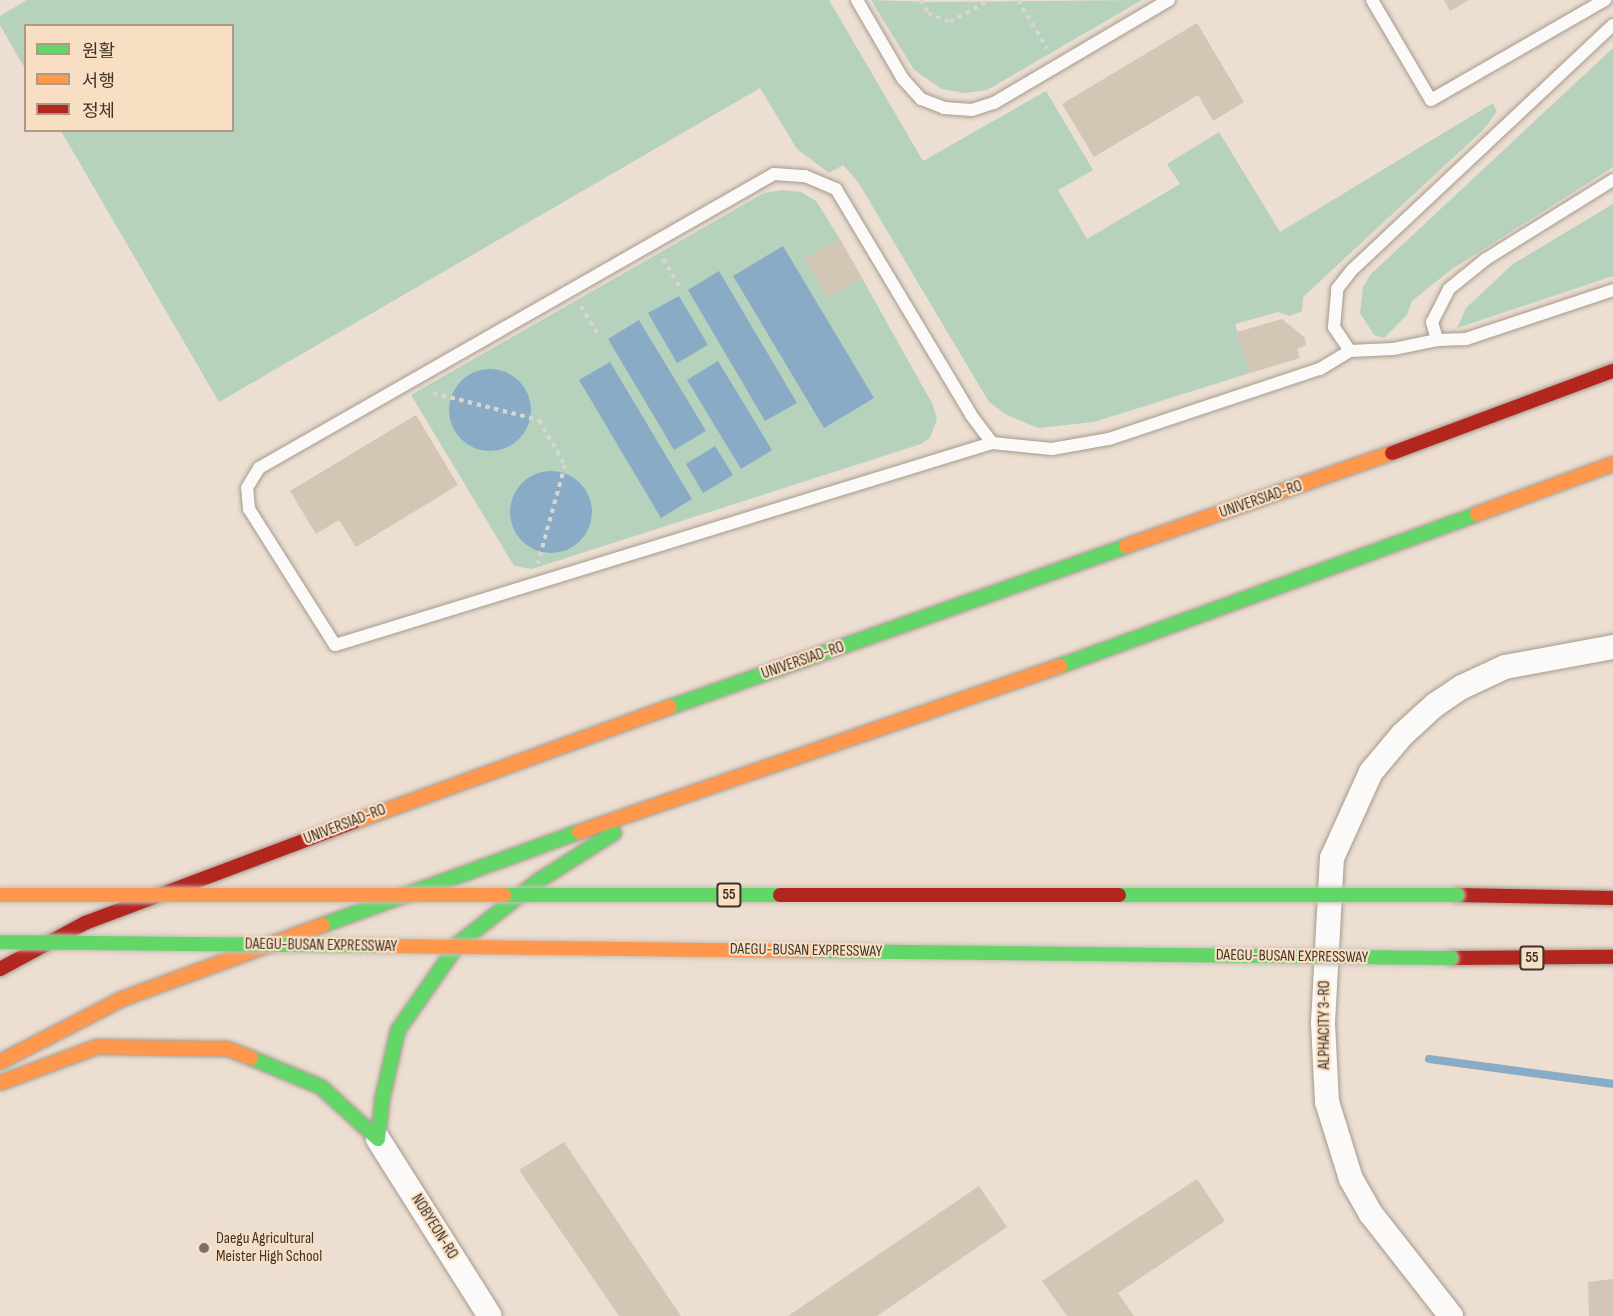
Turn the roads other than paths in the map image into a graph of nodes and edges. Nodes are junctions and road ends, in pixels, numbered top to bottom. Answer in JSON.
{"nodes":[{"id":1,"x":857,"y":0,"type":"edge"},
{"id":2,"x":1169,"y":0,"type":"edge"},
{"id":3,"x":1372,"y":0,"type":"edge"},
{"id":4,"x":1605,"y":0,"type":"edge"},
{"id":5,"x":1613,"y":25,"type":"edge"},
{"id":6,"x":1613,"y":180,"type":"edge"},
{"id":7,"x":1613,"y":290,"type":"edge"},
{"id":8,"x":1437,"y":340,"type":"junction"},
{"id":9,"x":1350,"y":351,"type":"junction"},
{"id":10,"x":1613,"y":371,"type":"edge"},
{"id":11,"x":992,"y":443,"type":"junction"},
{"id":12,"x":1613,"y":464,"type":"edge"},
{"id":13,"x":1613,"y":647,"type":"edge"},
{"id":14,"x":663,"y":803,"type":"junction"},
{"id":15,"x":0,"y":895,"type":"edge"},
{"id":16,"x":1613,"y":898,"type":"edge"},
{"id":17,"x":0,"y":942,"type":"edge"},
{"id":18,"x":1613,"y":957,"type":"edge"},
{"id":19,"x":0,"y":969,"type":"edge"},
{"id":20,"x":0,"y":1062,"type":"edge"},
{"id":21,"x":0,"y":1083,"type":"edge"},
{"id":22,"x":378,"y":1139,"type":"junction"},
{"id":23,"x":490,"y":1316,"type":"edge"},
{"id":24,"x":1452,"y":1316,"type":"edge"}],
"edges":[{"from":1,"to":2,"type":"lane"},
{"from":3,"to":4,"type":"lane"},
{"from":5,"to":9,"type":"lane"},
{"from":6,"to":8,"type":"lane"},
{"from":7,"to":8,"type":"lane"},
{"from":8,"to":9,"type":"lane"},
{"from":9,"to":11,"type":"lane"},
{"from":10,"to":19,"type":"main road","name":"UNIVERSIAD-RO"},
{"from":11,"to":11,"type":"lane"},
{"from":12,"to":14,"type":"main road"},
{"from":13,"to":24,"type":"street","name":"ALPHACITY 3-RO"},
{"from":14,"to":20,"type":"main road"},
{"from":14,"to":22,"type":"main road"},
{"from":15,"to":16,"type":"main road","number":"55","bridge":true},
{"from":17,"to":18,"type":"main road","name":"DAEGU-BUSAN EXPRESSWAY","number":"55","bridge":true},
{"from":21,"to":22,"type":"main road"},
{"from":22,"to":23,"type":"street","name":"NOBYEON-RO"}]}
